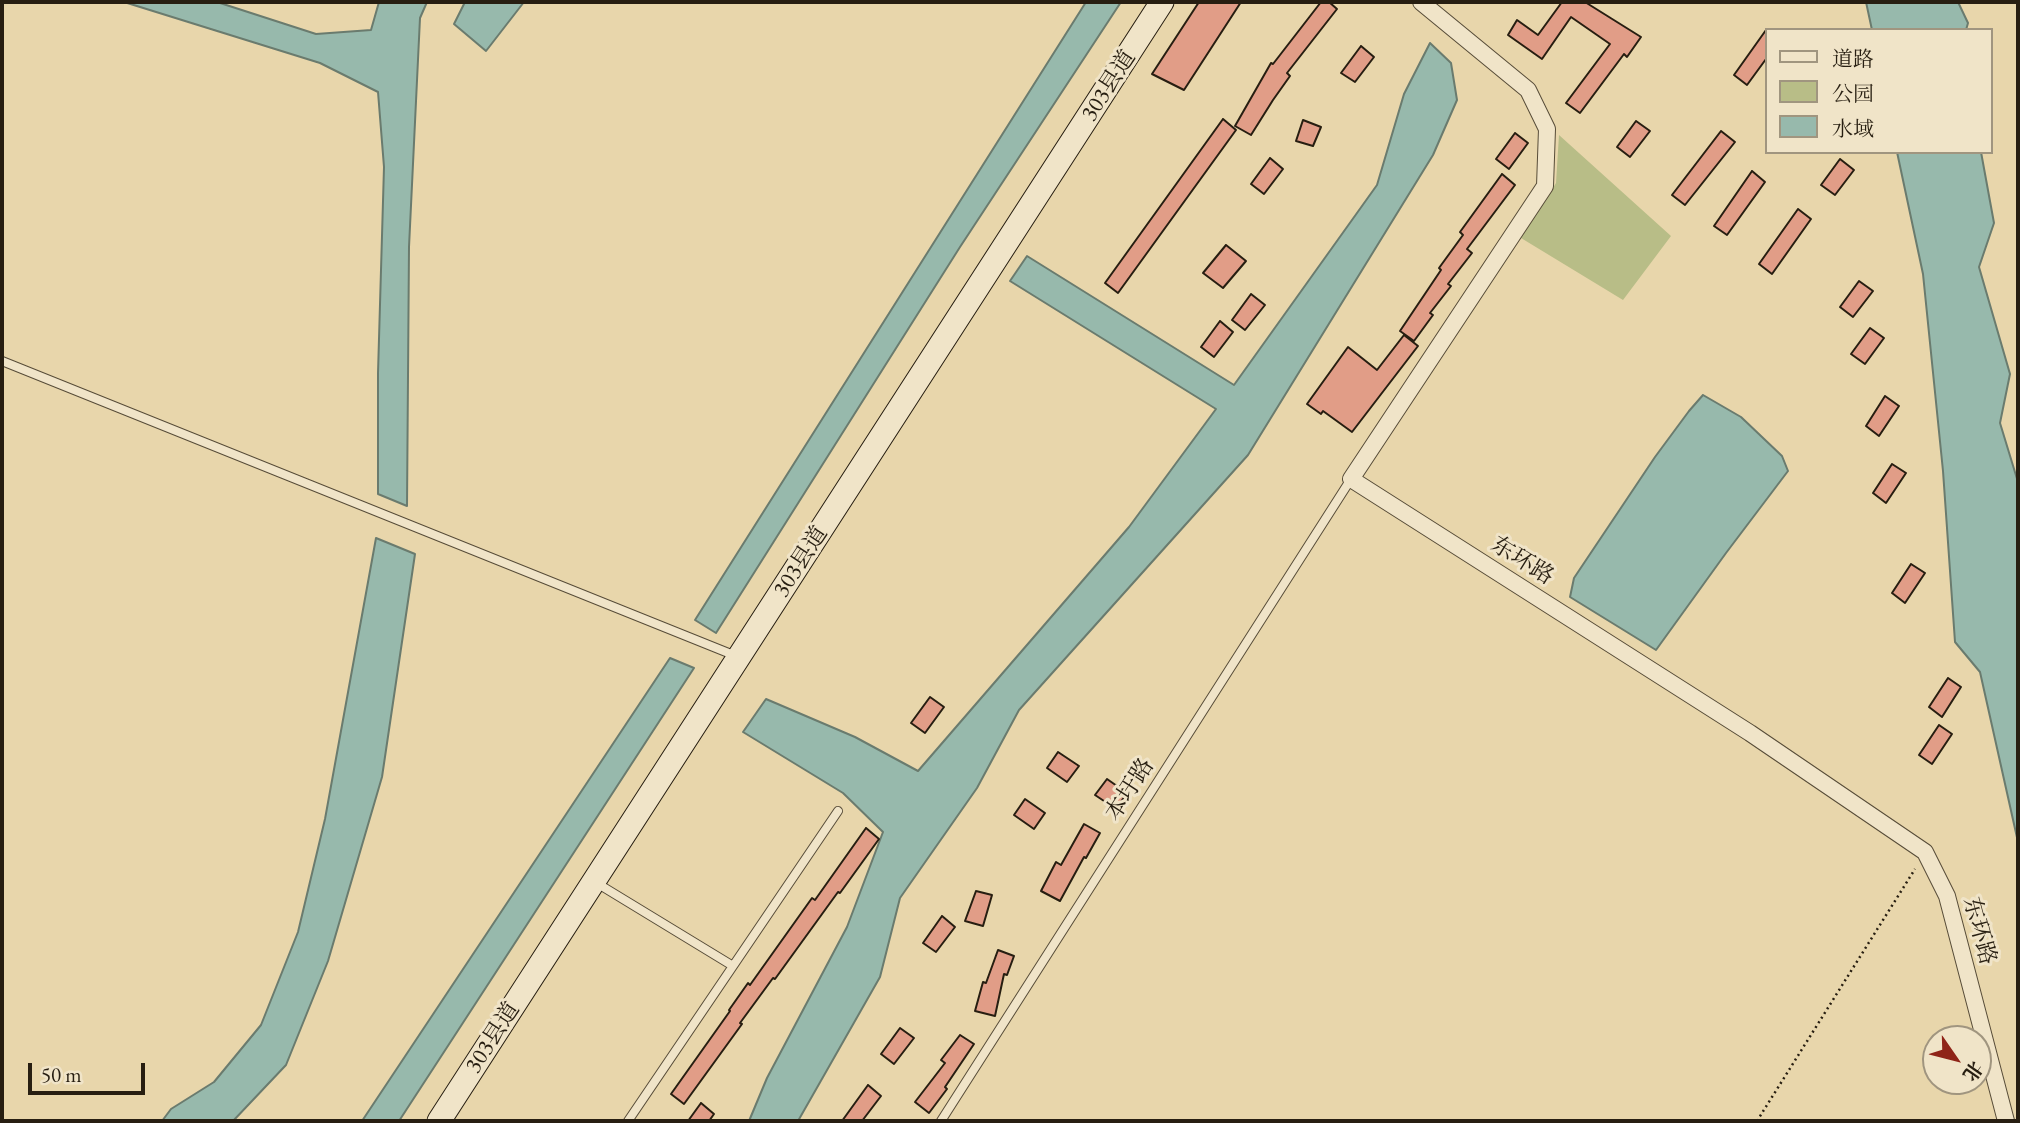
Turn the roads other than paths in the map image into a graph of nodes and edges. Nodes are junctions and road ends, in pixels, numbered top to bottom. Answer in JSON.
{"nodes":[{"id":1,"x":1162,"y":2,"type":"edge"},
{"id":2,"x":1421,"y":2,"type":"edge"},
{"id":3,"x":2,"y":361,"type":"edge"},
{"id":4,"x":1351,"y":479,"type":"junction"},
{"id":5,"x":739,"y":657,"type":"junction"},
{"id":6,"x":838,"y":811,"type":"dead end"},
{"id":7,"x":594,"y":881,"type":"junction"},
{"id":8,"x":733,"y":966,"type":"junction"},
{"id":9,"x":439,"y":1121,"type":"edge"},
{"id":10,"x":628,"y":1121,"type":"edge"},
{"id":11,"x":941,"y":1121,"type":"edge"},
{"id":12,"x":2006,"y":1121,"type":"edge"}],
"edges":[{"from":1,"to":5,"type":"main road","name":"303县道"},
{"from":2,"to":4,"type":"street"},
{"from":3,"to":5,"type":"lane"},
{"from":4,"to":11,"type":"lane","name":"本圩路"},
{"from":4,"to":12,"type":"street","name":"东环路"},
{"from":5,"to":7,"type":"main road","name":"303县道"},
{"from":6,"to":8,"type":"lane"},
{"from":7,"to":8,"type":"lane"},
{"from":7,"to":9,"type":"main road","name":"303县道"},
{"from":8,"to":10,"type":"lane"}]}
